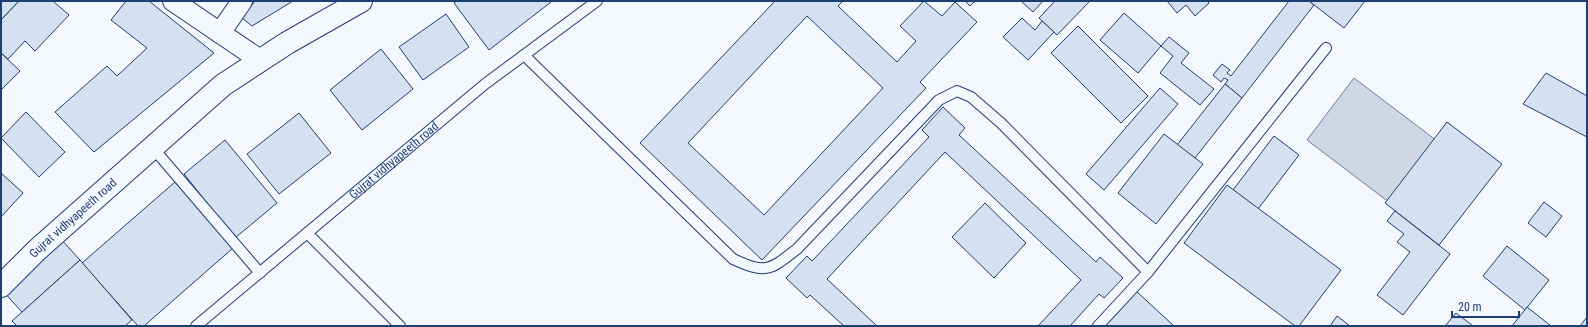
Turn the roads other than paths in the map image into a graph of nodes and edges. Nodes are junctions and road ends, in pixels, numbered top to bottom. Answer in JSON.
{"nodes":[{"id":1,"x":173,"y":1,"type":"edge"},
{"id":2,"x":242,"y":1,"type":"edge"},
{"id":3,"x":361,"y":1,"type":"edge"},
{"id":4,"x":597,"y":1,"type":"edge"},
{"id":5,"x":220,"y":33,"type":"junction"},
{"id":6,"x":1326,"y":48,"type":"dead end"},
{"id":7,"x":524,"y":55,"type":"junction"},
{"id":8,"x":260,"y":60,"type":"junction"},
{"id":9,"x":153,"y":148,"type":"junction"},
{"id":10,"x":307,"y":233,"type":"junction"},
{"id":11,"x":1148,"y":272,"type":"junction"},
{"id":12,"x":260,"y":273,"type":"junction"},
{"id":13,"x":1,"y":286,"type":"edge"},
{"id":14,"x":196,"y":326,"type":"edge"},
{"id":15,"x":400,"y":326,"type":"edge"},
{"id":16,"x":1098,"y":326,"type":"edge"}],
"edges":[{"from":1,"to":5,"type":"street"},
{"from":2,"to":5,"type":"street"},
{"from":3,"to":8,"type":"street","name":"Gujrat vidhyapeeth road"},
{"from":4,"to":7,"type":"lane","name":"Gujrat vidhyapeeth road"},
{"from":5,"to":8,"type":"street"},
{"from":6,"to":11,"type":"lane"},
{"from":7,"to":10,"type":"lane","name":"Gujrat vidhyapeeth road"},
{"from":7,"to":11,"type":"lane"},
{"from":8,"to":9,"type":"street","name":"Gujrat vidhyapeeth road"},
{"from":9,"to":12,"type":"lane"},
{"from":9,"to":13,"type":"street","name":"Gujrat vidhyapeeth road"},
{"from":10,"to":12,"type":"lane","name":"Gujrat vidhyapeeth road"},
{"from":10,"to":15,"type":"lane"},
{"from":11,"to":16,"type":"lane"},
{"from":12,"to":14,"type":"lane","name":"Gujrat vidhyapeeth road"}]}
